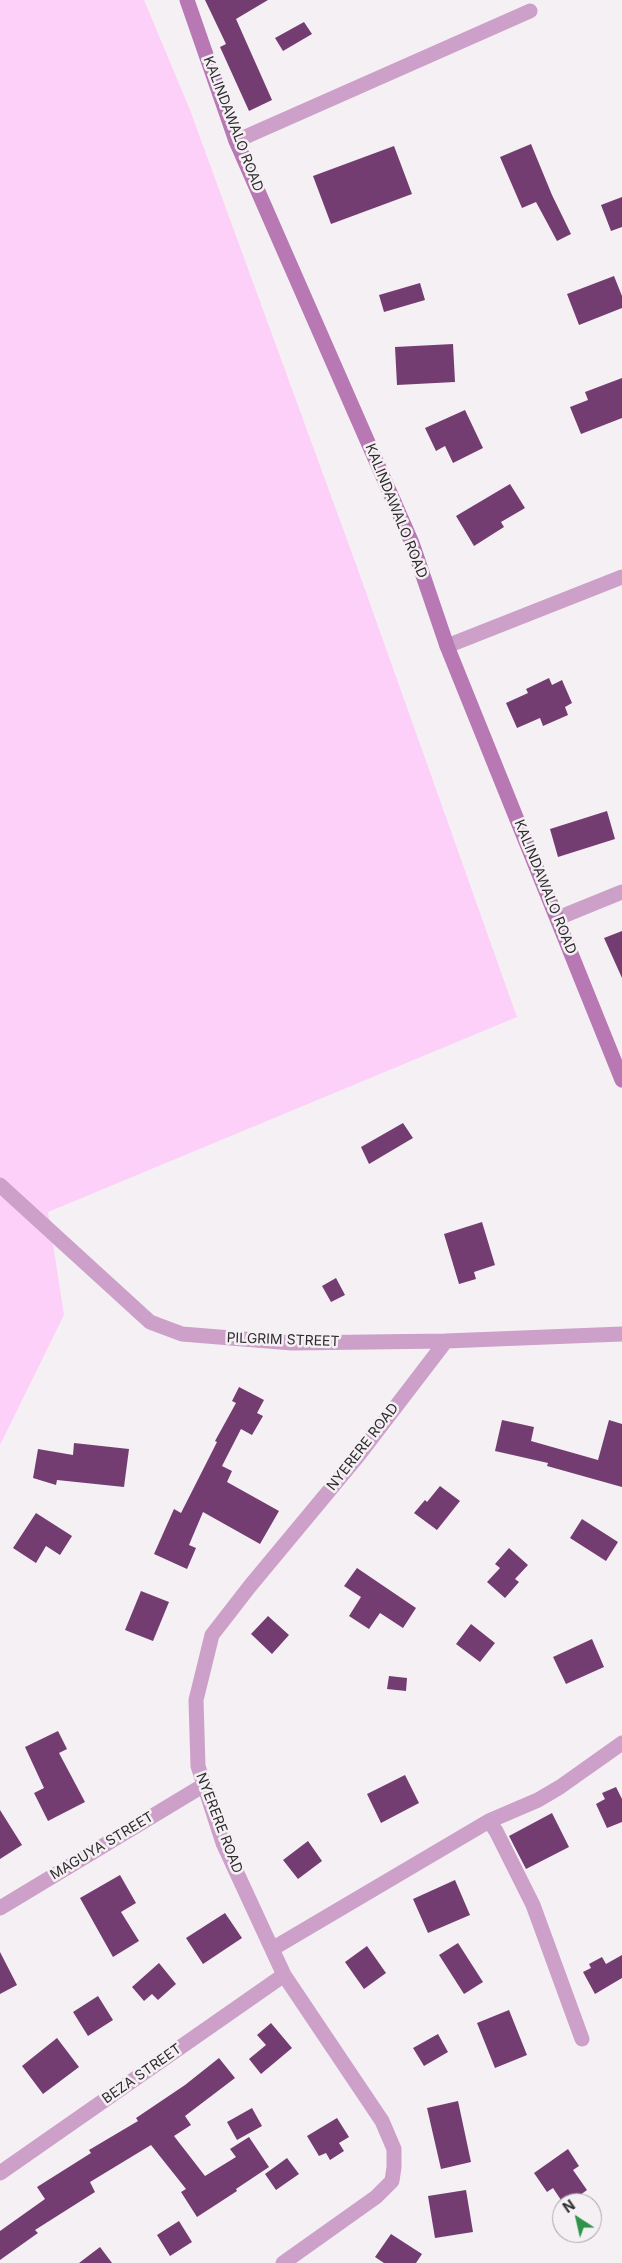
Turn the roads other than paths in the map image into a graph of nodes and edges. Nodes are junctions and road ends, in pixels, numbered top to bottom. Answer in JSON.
{"nodes":[{"id":1,"x":187,"y":0,"type":"edge"},
{"id":2,"x":530,"y":11,"type":"dead end"},
{"id":3,"x":236,"y":141,"type":"junction"},
{"id":4,"x":622,"y":577,"type":"edge"},
{"id":5,"x":447,"y":646,"type":"junction"},
{"id":6,"x":622,"y":892,"type":"edge"},
{"id":7,"x":558,"y":918,"type":"junction"},
{"id":8,"x":622,"y":1080,"type":"edge"},
{"id":9,"x":0,"y":1185,"type":"edge"},
{"id":10,"x":622,"y":1334,"type":"edge"},
{"id":11,"x":446,"y":1341,"type":"junction"},
{"id":12,"x":622,"y":1743,"type":"edge"},
{"id":13,"x":204,"y":1785,"type":"junction"},
{"id":14,"x":489,"y":1821,"type":"junction"},
{"id":15,"x":0,"y":1908,"type":"edge"},
{"id":16,"x":272,"y":1949,"type":"junction"},
{"id":17,"x":284,"y":1975,"type":"junction"},
{"id":18,"x":582,"y":2039,"type":"dead end"},
{"id":19,"x":0,"y":2173,"type":"edge"},
{"id":20,"x":283,"y":2263,"type":"edge"}],
"edges":[{"from":1,"to":3,"type":"street","name":"KALINDAWALO ROAD"},
{"from":2,"to":3,"type":"street"},
{"from":3,"to":5,"type":"street","name":"KALINDAWALO ROAD"},
{"from":4,"to":5,"type":"street"},
{"from":5,"to":7,"type":"street","name":"KALINDAWALO ROAD"},
{"from":6,"to":7,"type":"street"},
{"from":7,"to":8,"type":"street","name":"KALINDAWALO ROAD"},
{"from":9,"to":11,"type":"street","name":"PILGRIM STREET"},
{"from":10,"to":11,"type":"street","name":"PILGRIM STREET"},
{"from":11,"to":13,"type":"street","name":"NYERERE ROAD"},
{"from":12,"to":14,"type":"street"},
{"from":13,"to":15,"type":"street","name":"MAGUYA STREET"},
{"from":13,"to":16,"type":"street","name":"NYERERE ROAD"},
{"from":14,"to":16,"type":"street"},
{"from":14,"to":18,"type":"street"},
{"from":16,"to":17,"type":"street","name":"NYERERE ROAD"},
{"from":17,"to":19,"type":"street","name":"BEZA STREET"},
{"from":17,"to":20,"type":"street","name":"NYERERE ROAD"}]}
